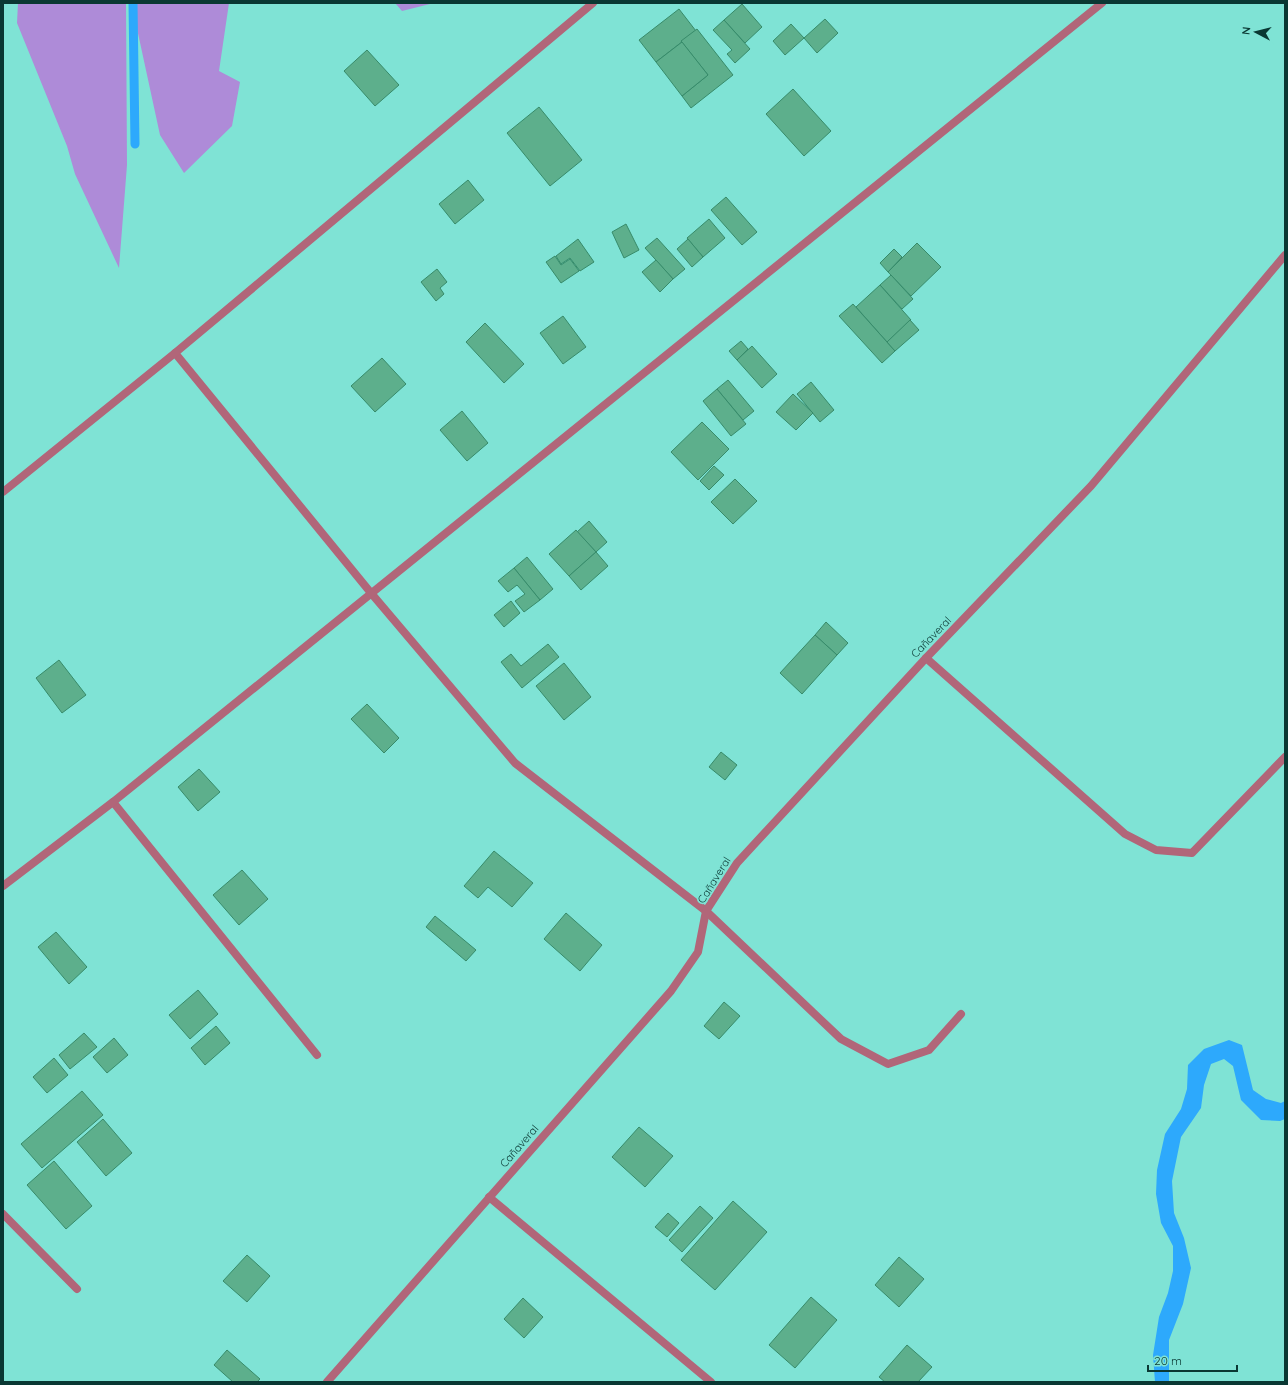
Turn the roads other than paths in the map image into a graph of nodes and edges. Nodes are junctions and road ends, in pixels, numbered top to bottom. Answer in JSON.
{"nodes":[{"id":1,"x":592,"y":3,"type":"edge"},
{"id":2,"x":1102,"y":3,"type":"edge"},
{"id":3,"x":1285,"y":255,"type":"edge"},
{"id":4,"x":175,"y":353,"type":"junction"},
{"id":5,"x":3,"y":492,"type":"edge"},
{"id":6,"x":371,"y":593,"type":"junction"},
{"id":7,"x":926,"y":658,"type":"junction"},
{"id":8,"x":1285,"y":757,"type":"edge"},
{"id":9,"x":113,"y":802,"type":"junction"},
{"id":10,"x":3,"y":886,"type":"edge"},
{"id":11,"x":706,"y":911,"type":"junction"},
{"id":12,"x":962,"y":1014,"type":"dead end"},
{"id":13,"x":317,"y":1055,"type":"dead end"},
{"id":14,"x":489,"y":1197,"type":"junction"},
{"id":15,"x":3,"y":1214,"type":"edge"},
{"id":16,"x":77,"y":1289,"type":"dead end"},
{"id":17,"x":327,"y":1382,"type":"edge"},
{"id":18,"x":710,"y":1382,"type":"edge"}],
"edges":[{"from":1,"to":4,"type":"street"},
{"from":2,"to":6,"type":"street"},
{"from":3,"to":7,"type":"street","name":"Cañaveral"},
{"from":4,"to":5,"type":"street"},
{"from":4,"to":6,"type":"street"},
{"from":6,"to":9,"type":"street"},
{"from":6,"to":11,"type":"street"},
{"from":7,"to":8,"type":"street"},
{"from":7,"to":11,"type":"street","name":"Cañaveral"},
{"from":9,"to":10,"type":"street"},
{"from":9,"to":13,"type":"street"},
{"from":11,"to":12,"type":"street"},
{"from":11,"to":14,"type":"street","name":"Cañaveral"},
{"from":14,"to":17,"type":"street","name":"Cañaveral"},
{"from":14,"to":18,"type":"street"},
{"from":15,"to":16,"type":"street"}]}
